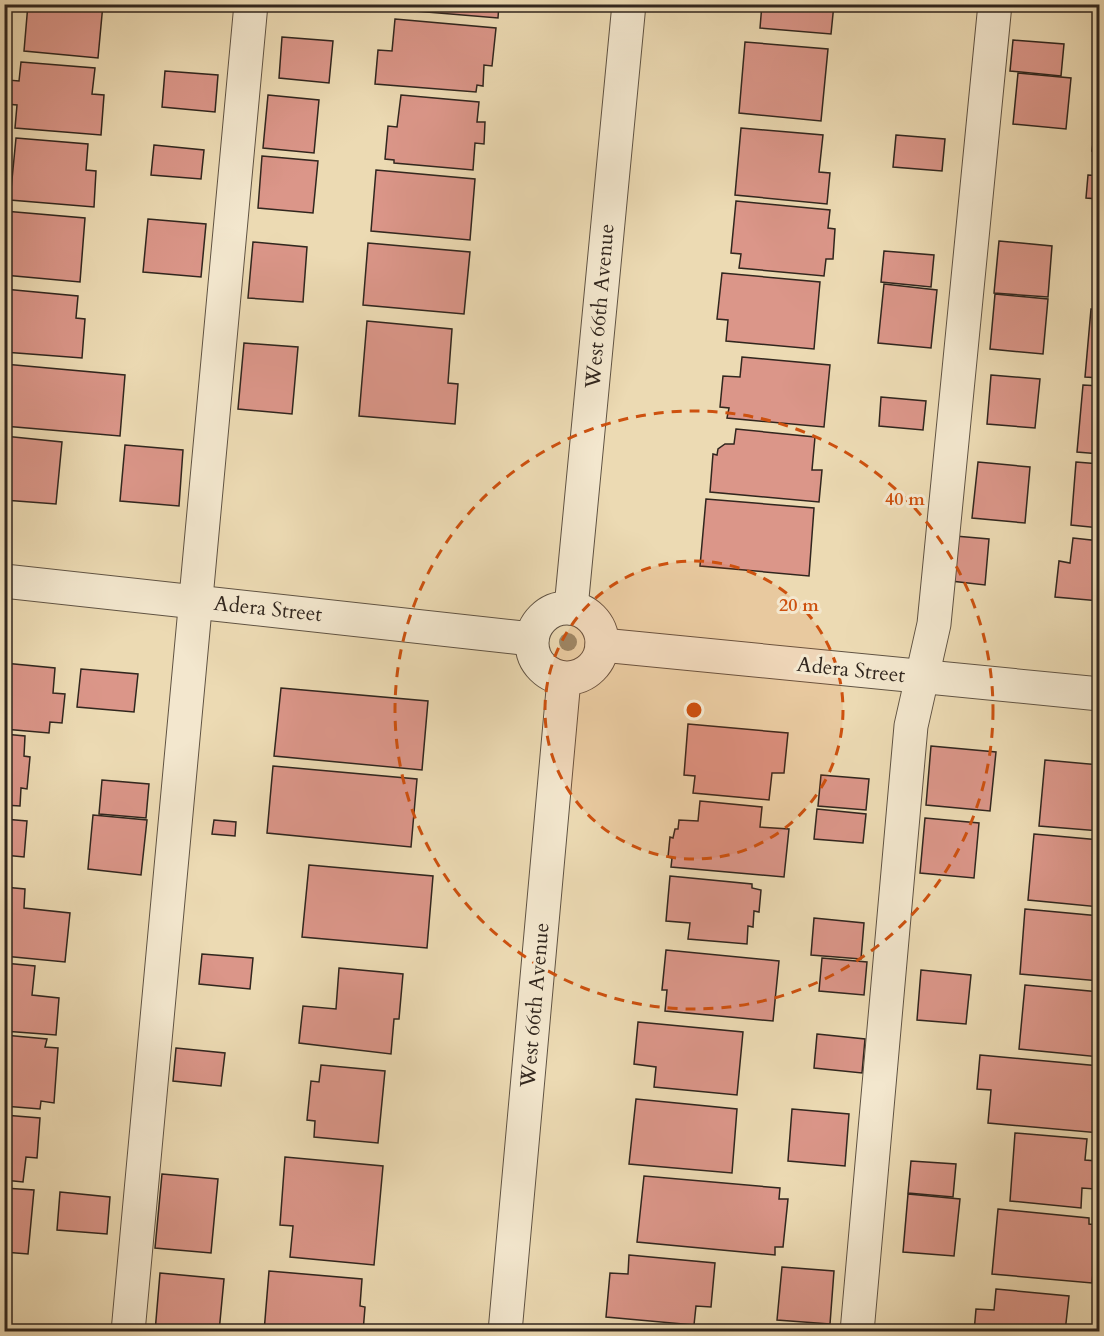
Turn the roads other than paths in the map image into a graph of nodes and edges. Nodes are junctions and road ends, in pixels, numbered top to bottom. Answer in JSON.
{"nodes":[{"id":1,"x":251,"y":4,"type":"edge"},
{"id":2,"x":629,"y":4,"type":"edge"},
{"id":3,"x":995,"y":4,"type":"edge"},
{"id":4,"x":4,"y":581,"type":"edge"},
{"id":5,"x":196,"y":602,"type":"junction"},
{"id":6,"x":571,"y":608,"type":"junction"},
{"id":7,"x":532,"y":639,"type":"junction"},
{"id":8,"x":603,"y":645,"type":"junction"},
{"id":9,"x":921,"y":677,"type":"junction"},
{"id":10,"x":564,"y":679,"type":"junction"},
{"id":11,"x":1100,"y":694,"type":"edge"},
{"id":12,"x":129,"y":1332,"type":"edge"},
{"id":13,"x":505,"y":1332,"type":"edge"},
{"id":14,"x":857,"y":1332,"type":"edge"}],
"edges":[{"from":1,"to":5,"type":"street"},
{"from":2,"to":6,"type":"street","name":"West 66th Avenue"},
{"from":3,"to":9,"type":"street"},
{"from":4,"to":5,"type":"street","name":"Adera Street"},
{"from":5,"to":7,"type":"street","name":"Adera Street"},
{"from":5,"to":12,"type":"street"},
{"from":6,"to":7,"type":"street"},
{"from":6,"to":8,"type":"street"},
{"from":7,"to":10,"type":"street"},
{"from":8,"to":9,"type":"street","name":"Adera Street"},
{"from":8,"to":10,"type":"street"},
{"from":9,"to":11,"type":"street","name":"Adera Street"},
{"from":9,"to":14,"type":"street"},
{"from":10,"to":13,"type":"street","name":"West 66th Avenue"}]}
